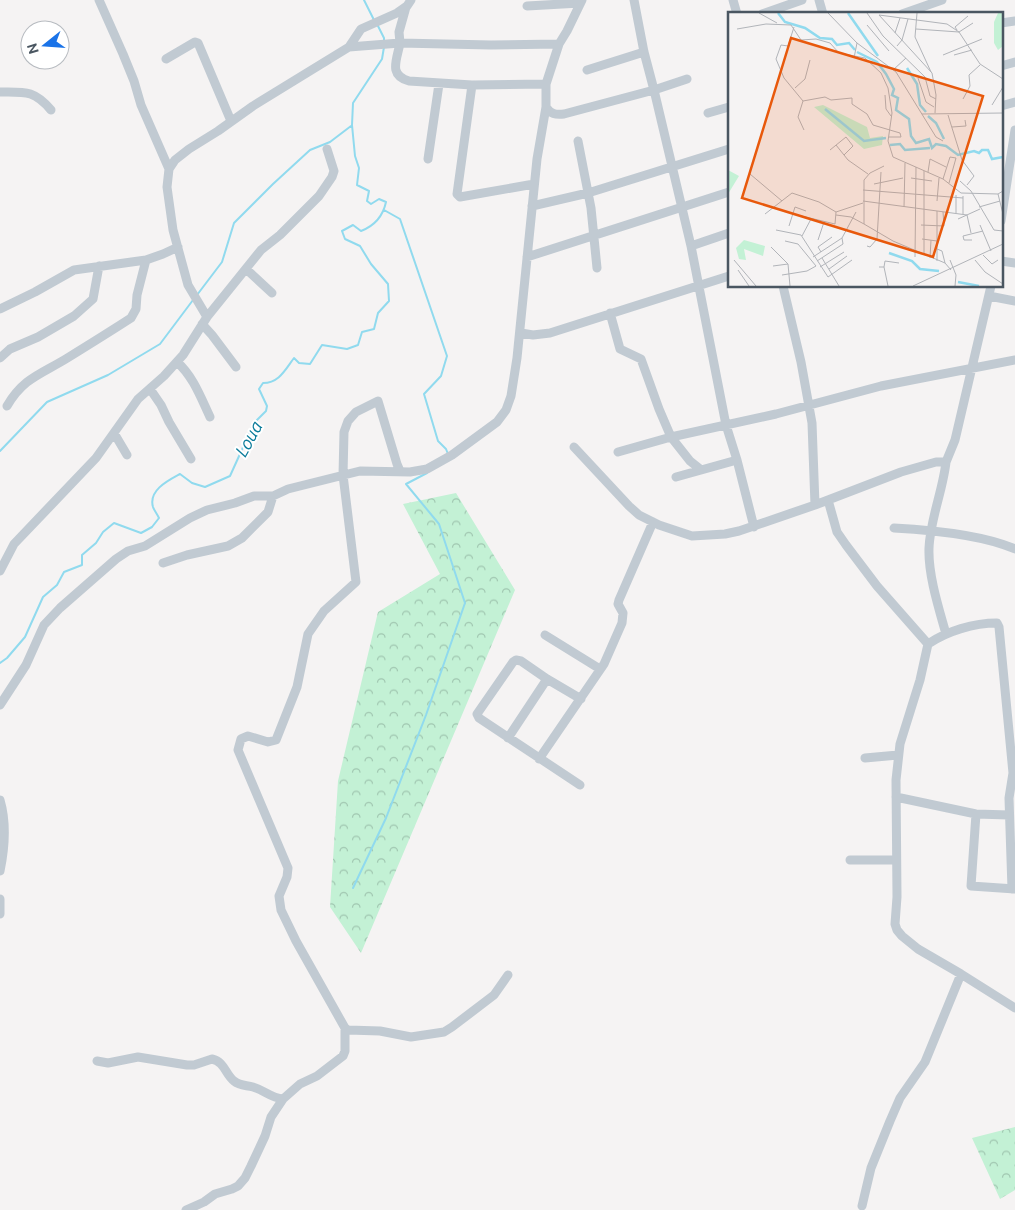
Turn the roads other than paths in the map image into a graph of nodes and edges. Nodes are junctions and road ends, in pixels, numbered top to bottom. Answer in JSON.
{"nodes":[{"id":1,"x":99,"y":0,"type":"edge"},
{"id":2,"x":634,"y":0,"type":"edge"},
{"id":3,"x":802,"y":0,"type":"edge"},
{"id":4,"x":942,"y":0,"type":"edge"},
{"id":5,"x":581,"y":2,"type":"edge"},
{"id":6,"x":409,"y":3,"type":"edge"},
{"id":7,"x":527,"y":6,"type":"dead end"},
{"id":8,"x":768,"y":12,"type":"edge"},
{"id":9,"x":917,"y":12,"type":"edge"},
{"id":10,"x":1015,"y":21,"type":"edge"},
{"id":11,"x":1002,"y":23,"type":"edge"},
{"id":12,"x":400,"y":42,"type":"junction"},
{"id":13,"x":558,"y":44,"type":"junction"},
{"id":14,"x":349,"y":47,"type":"junction"},
{"id":15,"x":644,"y":52,"type":"junction"},
{"id":16,"x":166,"y":59,"type":"dead end"},
{"id":17,"x":1015,"y":62,"type":"edge"},
{"id":18,"x":1002,"y":66,"type":"edge"},
{"id":19,"x":587,"y":70,"type":"dead end"},
{"id":20,"x":687,"y":79,"type":"dead end"},
{"id":21,"x":439,"y":84,"type":"junction"},
{"id":22,"x":472,"y":84,"type":"junction"},
{"id":23,"x":546,"y":84,"type":"junction"},
{"id":24,"x":654,"y":90,"type":"junction"},
{"id":25,"x":0,"y":92,"type":"edge"},
{"id":26,"x":1015,"y":102,"type":"edge"},
{"id":27,"x":1002,"y":106,"type":"edge"},
{"id":28,"x":546,"y":107,"type":"junction"},
{"id":29,"x":728,"y":107,"type":"edge"},
{"id":30,"x":51,"y":110,"type":"dead end"},
{"id":31,"x":708,"y":113,"type":"dead end"},
{"id":32,"x":232,"y":121,"type":"junction"},
{"id":33,"x":1015,"y":130,"type":"edge"},
{"id":34,"x":578,"y":141,"type":"dead end"},
{"id":35,"x":327,"y":149,"type":"dead end"},
{"id":36,"x":728,"y":149,"type":"edge"},
{"id":37,"x":428,"y":159,"type":"dead end"},
{"id":38,"x":672,"y":167,"type":"junction"},
{"id":39,"x":169,"y":169,"type":"junction"},
{"id":40,"x":534,"y":184,"type":"junction"},
{"id":41,"x":588,"y":192,"type":"junction"},
{"id":42,"x":728,"y":192,"type":"edge"},
{"id":43,"x":532,"y":206,"type":"junction"},
{"id":44,"x":682,"y":207,"type":"junction"},
{"id":45,"x":1002,"y":214,"type":"edge"},
{"id":46,"x":728,"y":233,"type":"edge"},
{"id":47,"x":593,"y":236,"type":"junction"},
{"id":48,"x":691,"y":246,"type":"junction"},
{"id":49,"x":178,"y":247,"type":"junction"},
{"id":50,"x":527,"y":257,"type":"junction"},
{"id":51,"x":146,"y":260,"type":"junction"},
{"id":52,"x":1002,"y":261,"type":"edge"},
{"id":53,"x":1015,"y":263,"type":"edge"},
{"id":54,"x":99,"y":266,"type":"junction"},
{"id":55,"x":597,"y":268,"type":"dead end"},
{"id":56,"x":246,"y":269,"type":"junction"},
{"id":57,"x":728,"y":276,"type":"edge"},
{"id":58,"x":698,"y":287,"type":"junction"},
{"id":59,"x":783,"y":288,"type":"edge"},
{"id":60,"x":991,"y":288,"type":"edge"},
{"id":61,"x":272,"y":293,"type":"dead end"},
{"id":62,"x":989,"y":296,"type":"junction"},
{"id":63,"x":1015,"y":301,"type":"edge"},
{"id":64,"x":0,"y":309,"type":"edge"},
{"id":65,"x":610,"y":313,"type":"junction"},
{"id":66,"x":204,"y":320,"type":"junction"},
{"id":67,"x":521,"y":333,"type":"junction"},
{"id":68,"x":0,"y":358,"type":"edge"},
{"id":69,"x":1015,"y":360,"type":"edge"},
{"id":70,"x":177,"y":362,"type":"junction"},
{"id":71,"x":236,"y":367,"type":"dead end"},
{"id":72,"x":972,"y":368,"type":"junction"},
{"id":73,"x":150,"y":388,"type":"junction"},
{"id":74,"x":6,"y":406,"type":"dead end"},
{"id":75,"x":809,"y":406,"type":"junction"},
{"id":76,"x":210,"y":417,"type":"dead end"},
{"id":77,"x":726,"y":425,"type":"junction"},
{"id":78,"x":114,"y":433,"type":"junction"},
{"id":79,"x":671,"y":437,"type":"junction"},
{"id":80,"x":574,"y":447,"type":"dead end"},
{"id":81,"x":618,"y":452,"type":"dead end"},
{"id":82,"x":127,"y":455,"type":"dead end"},
{"id":83,"x":191,"y":459,"type":"dead end"},
{"id":84,"x":737,"y":460,"type":"junction"},
{"id":85,"x":946,"y":462,"type":"junction"},
{"id":86,"x":700,"y":469,"type":"junction"},
{"id":87,"x":400,"y":470,"type":"junction"},
{"id":88,"x":343,"y":475,"type":"junction"},
{"id":89,"x":676,"y":477,"type":"dead end"},
{"id":90,"x":273,"y":496,"type":"junction"},
{"id":91,"x":828,"y":500,"type":"junction"},
{"id":92,"x":815,"y":505,"type":"junction"},
{"id":93,"x":653,"y":522,"type":"junction"},
{"id":94,"x":754,"y":527,"type":"junction"},
{"id":95,"x":894,"y":528,"type":"dead end"},
{"id":96,"x":931,"y":532,"type":"junction"},
{"id":97,"x":1015,"y":549,"type":"edge"},
{"id":98,"x":163,"y":563,"type":"dead end"},
{"id":99,"x":1,"y":564,"type":"edge"},
{"id":100,"x":545,"y":634,"type":"dead end"},
{"id":101,"x":946,"y":634,"type":"junction"},
{"id":102,"x":928,"y":644,"type":"junction"},
{"id":103,"x":600,"y":669,"type":"junction"},
{"id":104,"x":547,"y":678,"type":"junction"},
{"id":105,"x":1015,"y":693,"type":"edge"},
{"id":106,"x":1005,"y":694,"type":"junction"},
{"id":107,"x":581,"y":698,"type":"junction"},
{"id":108,"x":0,"y":706,"type":"edge"},
{"id":109,"x":508,"y":738,"type":"junction"},
{"id":110,"x":898,"y":755,"type":"junction"},
{"id":111,"x":865,"y":758,"type":"dead end"},
{"id":112,"x":539,"y":759,"type":"junction"},
{"id":113,"x":1014,"y":773,"type":"edge"},
{"id":114,"x":580,"y":785,"type":"dead end"},
{"id":115,"x":896,"y":797,"type":"junction"},
{"id":116,"x":0,"y":800,"type":"edge"},
{"id":117,"x":2,"y":812,"type":"edge"},
{"id":118,"x":976,"y":814,"type":"junction"},
{"id":119,"x":1009,"y":815,"type":"junction"},
{"id":120,"x":850,"y":860,"type":"dead end"},
{"id":121,"x":896,"y":860,"type":"junction"},
{"id":122,"x":0,"y":871,"type":"edge"},
{"id":123,"x":1014,"y":889,"type":"edge"},
{"id":124,"x":0,"y":899,"type":"edge"},
{"id":125,"x":0,"y":914,"type":"edge"},
{"id":126,"x":961,"y":974,"type":"junction"},
{"id":127,"x":508,"y":975,"type":"dead end"},
{"id":128,"x":1015,"y":1008,"type":"edge"},
{"id":129,"x":345,"y":1028,"type":"junction"},
{"id":130,"x":96,"y":1061,"type":"dead end"},
{"id":131,"x":282,"y":1100,"type":"junction"},
{"id":132,"x":862,"y":1206,"type":"dead end"},
{"id":133,"x":186,"y":1210,"type":"edge"}],
"edges":[{"from":1,"to":39,"type":"street"},
{"from":2,"to":15,"type":"street"},
{"from":3,"to":8,"type":"street"},
{"from":4,"to":9,"type":"street"},
{"from":5,"to":7,"type":"street"},
{"from":5,"to":13,"type":"street"},
{"from":6,"to":12,"type":"street"},
{"from":6,"to":14,"type":"street"},
{"from":10,"to":11,"type":"street"},
{"from":12,"to":13,"type":"street"},
{"from":12,"to":14,"type":"street"},
{"from":12,"to":21,"type":"street"},
{"from":13,"to":23,"type":"street"},
{"from":14,"to":32,"type":"street"},
{"from":15,"to":19,"type":"street"},
{"from":15,"to":24,"type":"street"},
{"from":16,"to":32,"type":"street"},
{"from":17,"to":18,"type":"street"},
{"from":20,"to":24,"type":"street"},
{"from":21,"to":22,"type":"street"},
{"from":21,"to":37,"type":"street"},
{"from":22,"to":23,"type":"street"},
{"from":22,"to":40,"type":"street"},
{"from":23,"to":28,"type":"street"},
{"from":24,"to":28,"type":"street"},
{"from":24,"to":38,"type":"street"},
{"from":25,"to":30,"type":"street"},
{"from":26,"to":27,"type":"street"},
{"from":28,"to":40,"type":"street"},
{"from":29,"to":31,"type":"street"},
{"from":32,"to":39,"type":"street"},
{"from":33,"to":45,"type":"street"},
{"from":34,"to":41,"type":"street"},
{"from":35,"to":56,"type":"street"},
{"from":36,"to":38,"type":"street"},
{"from":38,"to":41,"type":"street"},
{"from":38,"to":44,"type":"street"},
{"from":39,"to":49,"type":"street"},
{"from":40,"to":43,"type":"street"},
{"from":41,"to":43,"type":"street"},
{"from":41,"to":47,"type":"street"},
{"from":42,"to":44,"type":"street"},
{"from":43,"to":50,"type":"street"},
{"from":44,"to":47,"type":"street"},
{"from":44,"to":48,"type":"street"},
{"from":46,"to":48,"type":"street"},
{"from":47,"to":50,"type":"street"},
{"from":47,"to":55,"type":"street"},
{"from":48,"to":58,"type":"street"},
{"from":49,"to":51,"type":"street"},
{"from":49,"to":66,"type":"street"},
{"from":50,"to":67,"type":"street"},
{"from":51,"to":54,"type":"street"},
{"from":51,"to":74,"type":"street"},
{"from":52,"to":53,"type":"street"},
{"from":54,"to":64,"type":"street"},
{"from":54,"to":68,"type":"street"},
{"from":56,"to":61,"type":"street"},
{"from":56,"to":66,"type":"street"},
{"from":57,"to":58,"type":"street"},
{"from":58,"to":65,"type":"street"},
{"from":58,"to":77,"type":"street"},
{"from":59,"to":75,"type":"street"},
{"from":60,"to":62,"type":"street"},
{"from":62,"to":63,"type":"street"},
{"from":62,"to":72,"type":"street"},
{"from":65,"to":67,"type":"street"},
{"from":65,"to":79,"type":"street"},
{"from":66,"to":70,"type":"street"},
{"from":66,"to":71,"type":"street"},
{"from":67,"to":87,"type":"street"},
{"from":69,"to":72,"type":"street"},
{"from":70,"to":73,"type":"street"},
{"from":70,"to":76,"type":"street"},
{"from":72,"to":75,"type":"street"},
{"from":72,"to":85,"type":"street"},
{"from":73,"to":78,"type":"street"},
{"from":73,"to":83,"type":"street"},
{"from":75,"to":77,"type":"street"},
{"from":75,"to":92,"type":"street"},
{"from":77,"to":79,"type":"street"},
{"from":77,"to":84,"type":"street"},
{"from":78,"to":82,"type":"street"},
{"from":78,"to":99,"type":"street"},
{"from":79,"to":81,"type":"street"},
{"from":79,"to":86,"type":"street"},
{"from":80,"to":93,"type":"street"},
{"from":84,"to":86,"type":"street"},
{"from":84,"to":94,"type":"street"},
{"from":85,"to":91,"type":"street"},
{"from":85,"to":96,"type":"street"},
{"from":86,"to":89,"type":"street"},
{"from":87,"to":88,"type":"street"},
{"from":87,"to":88,"type":"street"},
{"from":88,"to":90,"type":"street"},
{"from":88,"to":129,"type":"street"},
{"from":90,"to":98,"type":"street"},
{"from":90,"to":108,"type":"street"},
{"from":91,"to":92,"type":"street"},
{"from":91,"to":102,"type":"street"},
{"from":92,"to":94,"type":"street"},
{"from":93,"to":94,"type":"street"},
{"from":93,"to":103,"type":"street"},
{"from":95,"to":96,"type":"street"},
{"from":96,"to":97,"type":"street"},
{"from":96,"to":101,"type":"street"},
{"from":100,"to":103,"type":"street"},
{"from":101,"to":102,"type":"street"},
{"from":101,"to":106,"type":"street"},
{"from":102,"to":110,"type":"street"},
{"from":103,"to":107,"type":"street"},
{"from":104,"to":107,"type":"street"},
{"from":104,"to":109,"type":"street"},
{"from":104,"to":109,"type":"street"},
{"from":105,"to":106,"type":"street"},
{"from":106,"to":113,"type":"street"},
{"from":107,"to":112,"type":"street"},
{"from":109,"to":112,"type":"street"},
{"from":110,"to":111,"type":"street"},
{"from":110,"to":115,"type":"street"},
{"from":112,"to":114,"type":"street"},
{"from":113,"to":119,"type":"street"},
{"from":115,"to":118,"type":"street"},
{"from":115,"to":121,"type":"street"},
{"from":116,"to":117,"type":"street"},
{"from":117,"to":122,"type":"street"},
{"from":118,"to":119,"type":"street"},
{"from":118,"to":123,"type":"street"},
{"from":119,"to":123,"type":"street"},
{"from":120,"to":121,"type":"street"},
{"from":121,"to":126,"type":"street"},
{"from":124,"to":125,"type":"street"},
{"from":126,"to":128,"type":"street"},
{"from":126,"to":132,"type":"street"},
{"from":127,"to":129,"type":"street"},
{"from":129,"to":131,"type":"street"},
{"from":130,"to":131,"type":"street"},
{"from":131,"to":133,"type":"street"}]}
